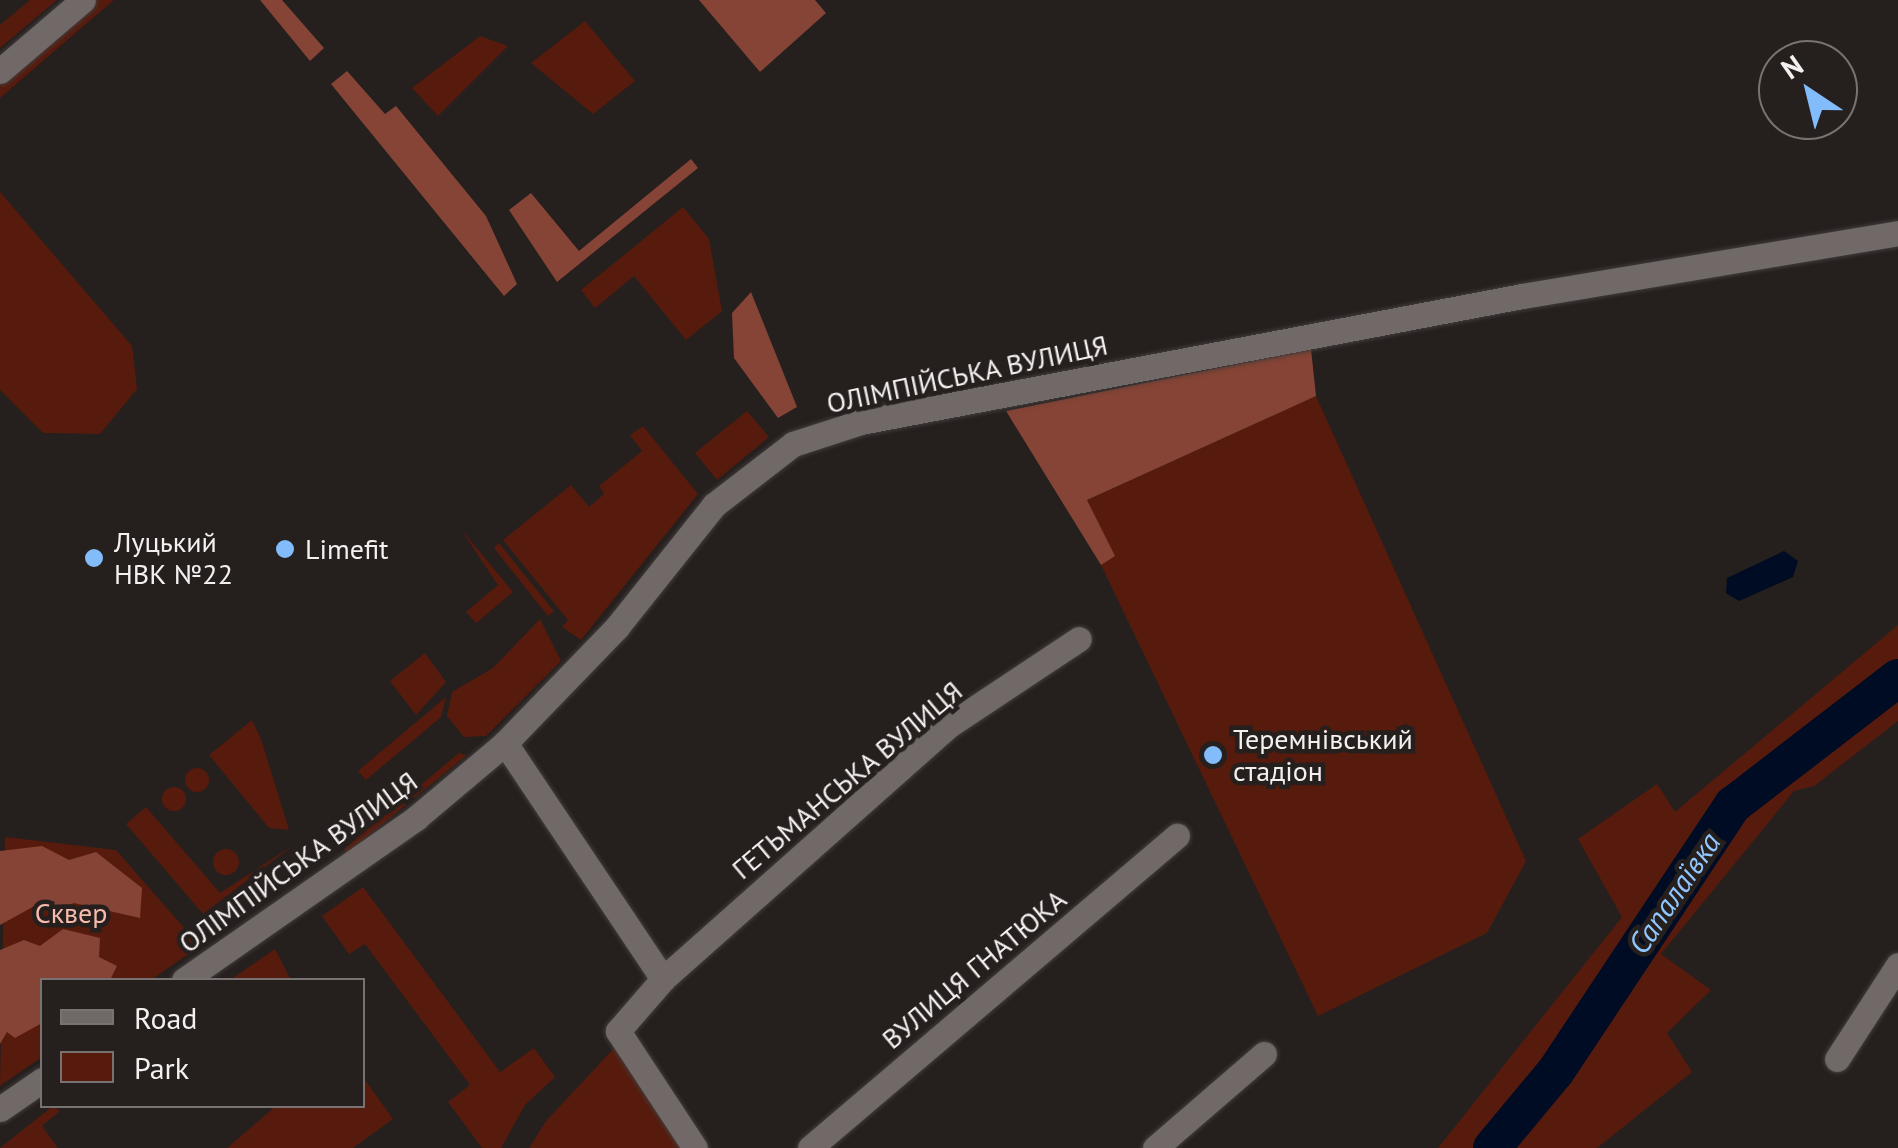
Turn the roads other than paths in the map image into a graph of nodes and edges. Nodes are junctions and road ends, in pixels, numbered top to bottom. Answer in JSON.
{"nodes":[{"id":1,"x":83,"y":0,"type":"edge"},
{"id":2,"x":0,"y":71,"type":"edge"},
{"id":3,"x":1898,"y":233,"type":"edge"},
{"id":4,"x":1079,"y":639,"type":"dead end"},
{"id":5,"x":505,"y":743,"type":"junction"},
{"id":6,"x":1178,"y":836,"type":"dead end"},
{"id":7,"x":1898,"y":965,"type":"edge"},
{"id":8,"x":187,"y":978,"type":"edge"},
{"id":9,"x":663,"y":979,"type":"junction"},
{"id":10,"x":1264,"y":1054,"type":"dead end"},
{"id":11,"x":1837,"y":1059,"type":"dead end"},
{"id":12,"x":40,"y":1081,"type":"edge"},
{"id":13,"x":0,"y":1109,"type":"edge"},
{"id":14,"x":695,"y":1148,"type":"edge"},
{"id":15,"x":810,"y":1148,"type":"edge"},
{"id":16,"x":1154,"y":1148,"type":"edge"}],
"edges":[{"from":1,"to":2,"type":"street"},
{"from":3,"to":5,"type":"street","name":"ОЛІМПІЙСЬКА ВУЛИЦЯ"},
{"from":4,"to":9,"type":"street","name":"ГЕТЬМАНСЬКА ВУЛИЦЯ"},
{"from":5,"to":8,"type":"street","name":"ОЛІМПІЙСЬКА ВУЛИЦЯ"},
{"from":5,"to":9,"type":"street"},
{"from":6,"to":15,"type":"street","name":"ВУЛИЦЯ ГНАТЮКА"},
{"from":7,"to":11,"type":"street"},
{"from":9,"to":14,"type":"street","name":"ГЕТЬМАНСЬКА ВУЛИЦЯ"},
{"from":10,"to":16,"type":"street"},
{"from":12,"to":13,"type":"street"}]}
